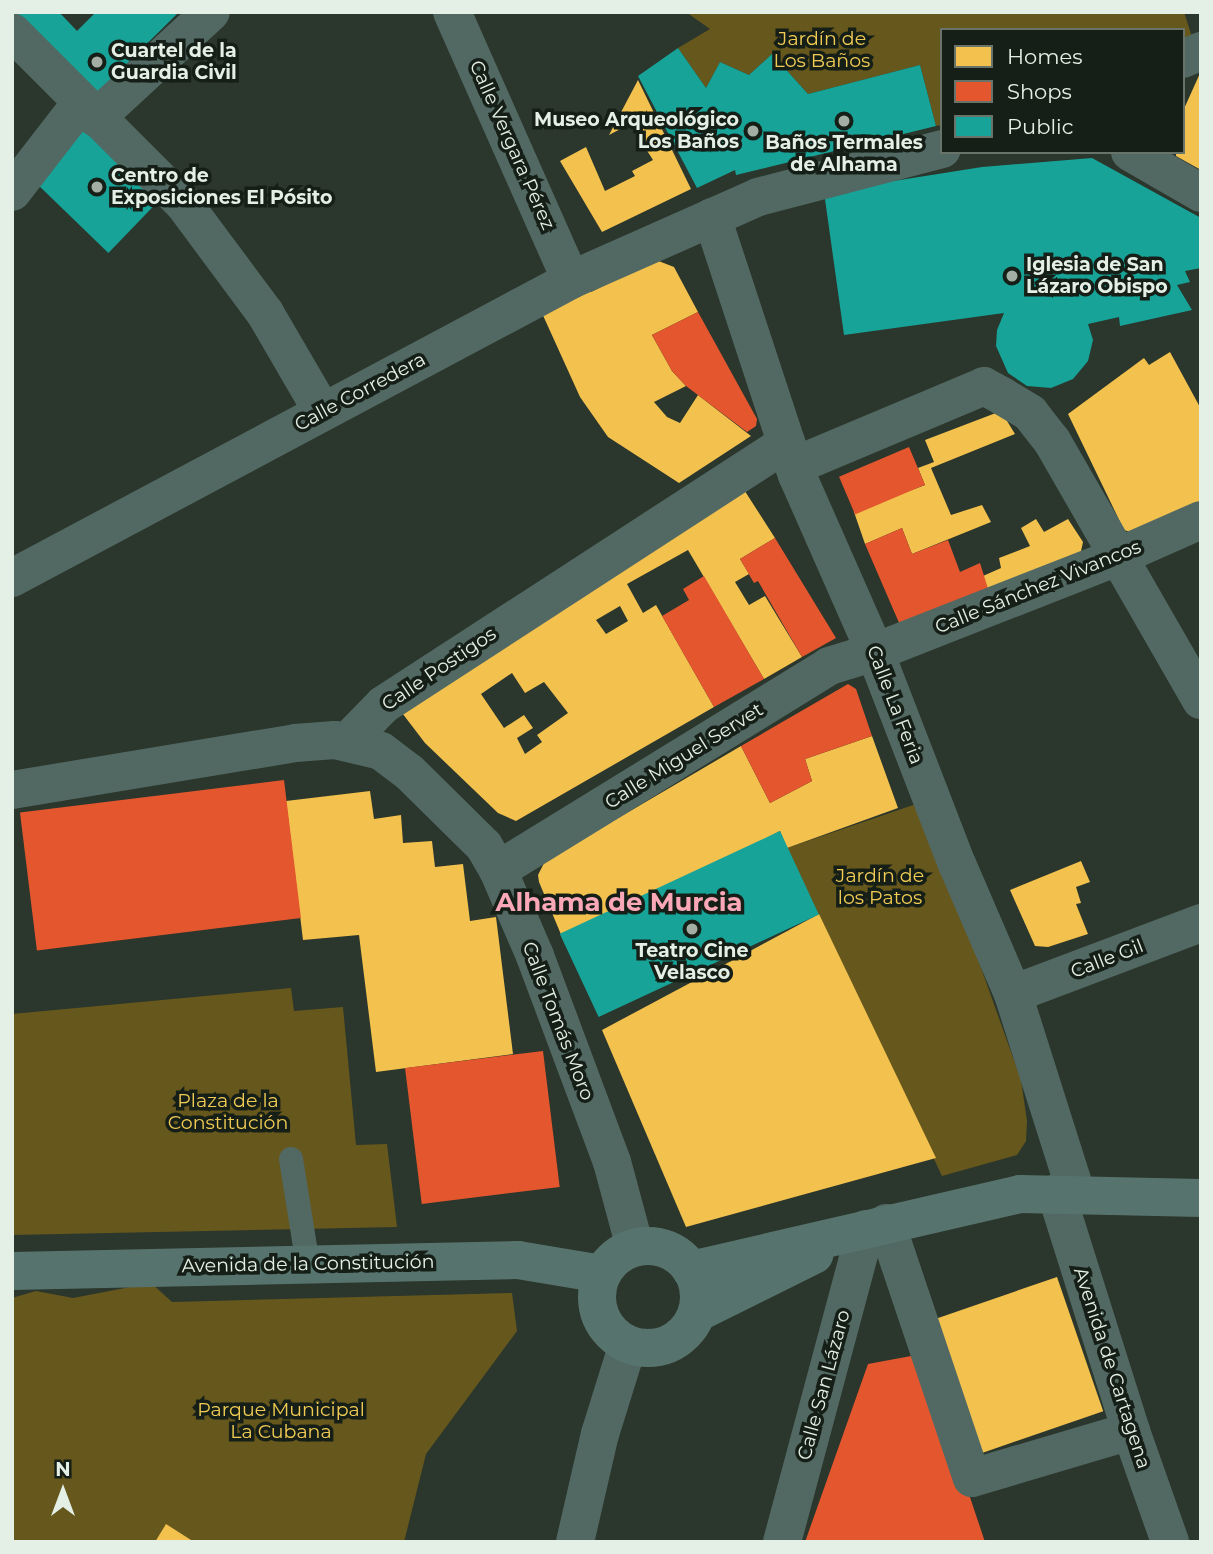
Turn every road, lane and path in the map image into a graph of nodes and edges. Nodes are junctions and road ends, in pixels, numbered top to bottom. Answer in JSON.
{"nodes":[{"id":1,"x":211,"y":12,"type":"edge"},
{"id":2,"x":452,"y":12,"type":"edge"},
{"id":3,"x":12,"y":32,"type":"edge"},
{"id":4,"x":1201,"y":51,"type":"edge"},
{"id":5,"x":1185,"y":58,"type":"edge"},
{"id":6,"x":89,"y":110,"type":"junction"},
{"id":7,"x":940,"y":150,"type":"edge"},
{"id":8,"x":1134,"y":154,"type":"edge"},
{"id":9,"x":12,"y":192,"type":"edge"},
{"id":10,"x":1201,"y":192,"type":"edge"},
{"id":11,"x":712,"y":217,"type":"junction"},
{"id":12,"x":571,"y":280,"type":"junction"},
{"id":13,"x":322,"y":411,"type":"junction"},
{"id":14,"x":790,"y":455,"type":"junction"},
{"id":15,"x":1201,"y":520,"type":"edge"},
{"id":16,"x":1117,"y":557,"type":"junction"},
{"id":17,"x":12,"y":578,"type":"edge"},
{"id":18,"x":875,"y":652,"type":"junction"},
{"id":19,"x":1201,"y":700,"type":"edge"},
{"id":20,"x":348,"y":741,"type":"junction"},
{"id":21,"x":12,"y":790,"type":"edge"},
{"id":22,"x":498,"y":870,"type":"junction"},
{"id":23,"x":1201,"y":923,"type":"edge"},
{"id":24,"x":1013,"y":994,"type":"junction"},
{"id":25,"x":291,"y":1159,"type":"dead end"},
{"id":26,"x":1066,"y":1193,"type":"junction"},
{"id":27,"x":1201,"y":1198,"type":"edge"},
{"id":28,"x":876,"y":1226,"type":"junction"},
{"id":29,"x":635,"y":1247,"type":"junction"},
{"id":30,"x":308,"y":1265,"type":"junction"},
{"id":31,"x":691,"y":1270,"type":"junction"},
{"id":32,"x":12,"y":1271,"type":"edge"},
{"id":33,"x":602,"y":1274,"type":"junction"},
{"id":34,"x":697,"y":1313,"type":"junction"},
{"id":35,"x":628,"y":1344,"type":"junction"},
{"id":36,"x":1131,"y":1431,"type":"junction"},
{"id":37,"x":575,"y":1542,"type":"edge"},
{"id":38,"x":782,"y":1542,"type":"edge"},
{"id":39,"x":1170,"y":1542,"type":"edge"}],
"edges":[{"from":1,"to":6,"type":"street"},
{"from":2,"to":12,"type":"street","name":"Calle Vergara Pérez"},
{"from":3,"to":6,"type":"street"},
{"from":4,"to":5,"type":"street"},
{"from":6,"to":9,"type":"street"},
{"from":6,"to":13,"type":"street"},
{"from":7,"to":11,"type":"street","name":"Calle Corredera"},
{"from":8,"to":10,"type":"street"},
{"from":11,"to":12,"type":"street","name":"Calle Corredera"},
{"from":11,"to":14,"type":"street","name":"Calle La Feria"},
{"from":12,"to":13,"type":"street","name":"Calle Corredera"},
{"from":13,"to":17,"type":"street","name":"Calle Corredera"},
{"from":14,"to":16,"type":"street","name":"Calle Postigos"},
{"from":14,"to":18,"type":"street","name":"Calle La Feria"},
{"from":14,"to":20,"type":"street","name":"Calle Postigos"},
{"from":15,"to":16,"type":"street","name":"Calle Sánchez Vivancos"},
{"from":16,"to":18,"type":"street","name":"Calle Sánchez Vivancos"},
{"from":16,"to":19,"type":"street"},
{"from":18,"to":22,"type":"street","name":"Calle Miguel Servet"},
{"from":18,"to":24,"type":"street","name":"Calle La Feria"},
{"from":20,"to":21,"type":"street"},
{"from":20,"to":22,"type":"street","name":"Calle Tomás Moro"},
{"from":22,"to":29,"type":"street","name":"Calle Tomás Moro"},
{"from":23,"to":24,"type":"street","name":"Calle Gil"},
{"from":24,"to":26,"type":"street","name":"Calle La Feria"},
{"from":25,"to":30,"type":"lane"},
{"from":26,"to":27,"type":"main road"},
{"from":26,"to":28,"type":"main road"},
{"from":26,"to":36,"type":"street","name":"Avenida de Cartagena"},
{"from":28,"to":31,"type":"main road"},
{"from":28,"to":34,"type":"main road"},
{"from":28,"to":36,"type":"street"},
{"from":28,"to":38,"type":"street","name":"Calle San Lázaro"},
{"from":29,"to":31,"type":"main road"},
{"from":29,"to":33,"type":"main road"},
{"from":30,"to":32,"type":"main road","name":"Avenida de la Constitución"},
{"from":30,"to":33,"type":"main road","name":"Avenida de la Constitución"},
{"from":31,"to":34,"type":"main road"},
{"from":33,"to":35,"type":"main road"},
{"from":34,"to":35,"type":"main road"},
{"from":35,"to":37,"type":"street"},
{"from":36,"to":39,"type":"street","name":"Avenida de Cartagena"}]}
